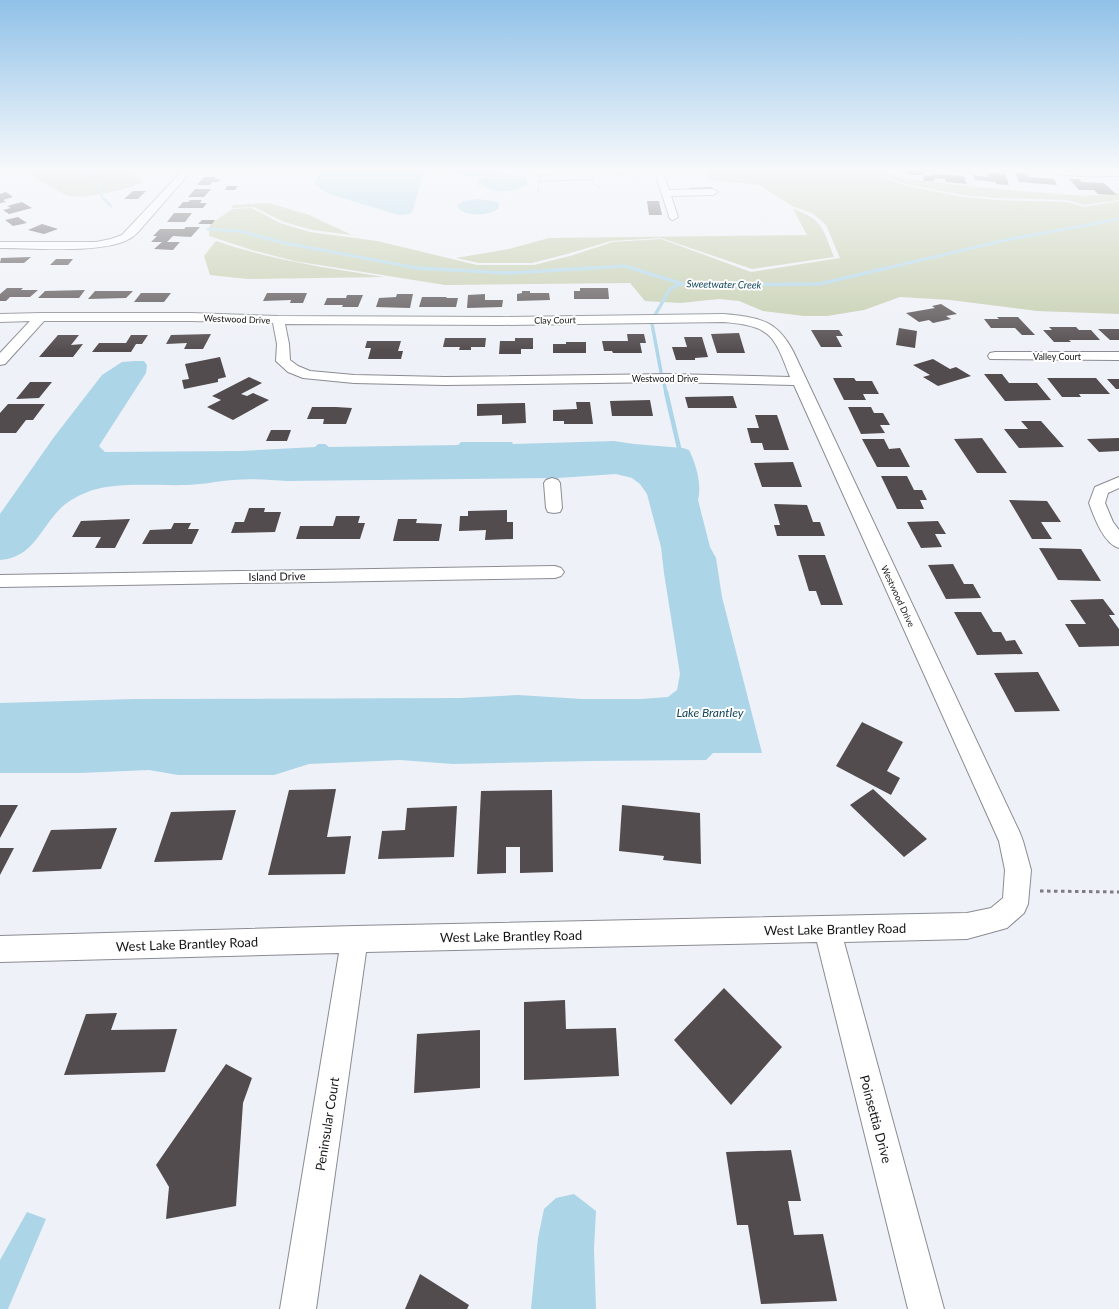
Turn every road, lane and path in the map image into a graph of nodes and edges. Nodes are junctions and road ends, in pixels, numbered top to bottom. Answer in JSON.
{"nodes":[{"id":1,"x":133,"y":231,"type":"edge"},
{"id":2,"x":0,"y":245,"type":"edge"},
{"id":3,"x":41,"y":317,"type":"junction"},
{"id":4,"x":0,"y":318,"type":"edge"},
{"id":5,"x":278,"y":320,"type":"junction"},
{"id":6,"x":995,"y":356,"type":"dead end"},
{"id":7,"x":1119,"y":356,"type":"edge"},
{"id":8,"x":0,"y":361,"type":"edge"},
{"id":9,"x":799,"y":380,"type":"junction"},
{"id":10,"x":1119,"y":482,"type":"edge"},
{"id":11,"x":552,"y":483,"type":"dead end"},
{"id":12,"x":554,"y":508,"type":"dead end"},
{"id":13,"x":1119,"y":542,"type":"edge"},
{"id":14,"x":555,"y":572,"type":"dead end"},
{"id":15,"x":0,"y":581,"type":"edge"},
{"id":16,"x":1119,"y":892,"type":"edge"},
{"id":17,"x":1016,"y":897,"type":"junction"},
{"id":18,"x":827,"y":929,"type":"junction"},
{"id":19,"x":355,"y":939,"type":"junction"},
{"id":20,"x":0,"y":949,"type":"edge"},
{"id":21,"x":298,"y":1309,"type":"edge"},
{"id":22,"x":926,"y":1309,"type":"edge"}],
"edges":[{"from":1,"to":2,"type":"street"},
{"from":3,"to":4,"type":"street","name":"Westwood Drive"},
{"from":3,"to":5,"type":"street","name":"Westwood Drive"},
{"from":3,"to":8,"type":"street"},
{"from":5,"to":9,"type":"street","name":"Clay Court"},
{"from":5,"to":9,"type":"street","name":"Westwood Drive"},
{"from":6,"to":7,"type":"street","name":"Valley Court"},
{"from":9,"to":17,"type":"street","name":"Westwood Drive"},
{"from":10,"to":13,"type":"street"},
{"from":11,"to":12,"type":"street"},
{"from":14,"to":15,"type":"street","name":"Island Drive"},
{"from":16,"to":17,"type":"path"},
{"from":17,"to":18,"type":"street","name":"West Lake Brantley Road"},
{"from":18,"to":19,"type":"street","name":"West Lake Brantley Road"},
{"from":18,"to":22,"type":"street","name":"Poinsettia Drive"},
{"from":19,"to":20,"type":"street","name":"West Lake Brantley Road"},
{"from":19,"to":21,"type":"street","name":"Peninsular Court"}]}
